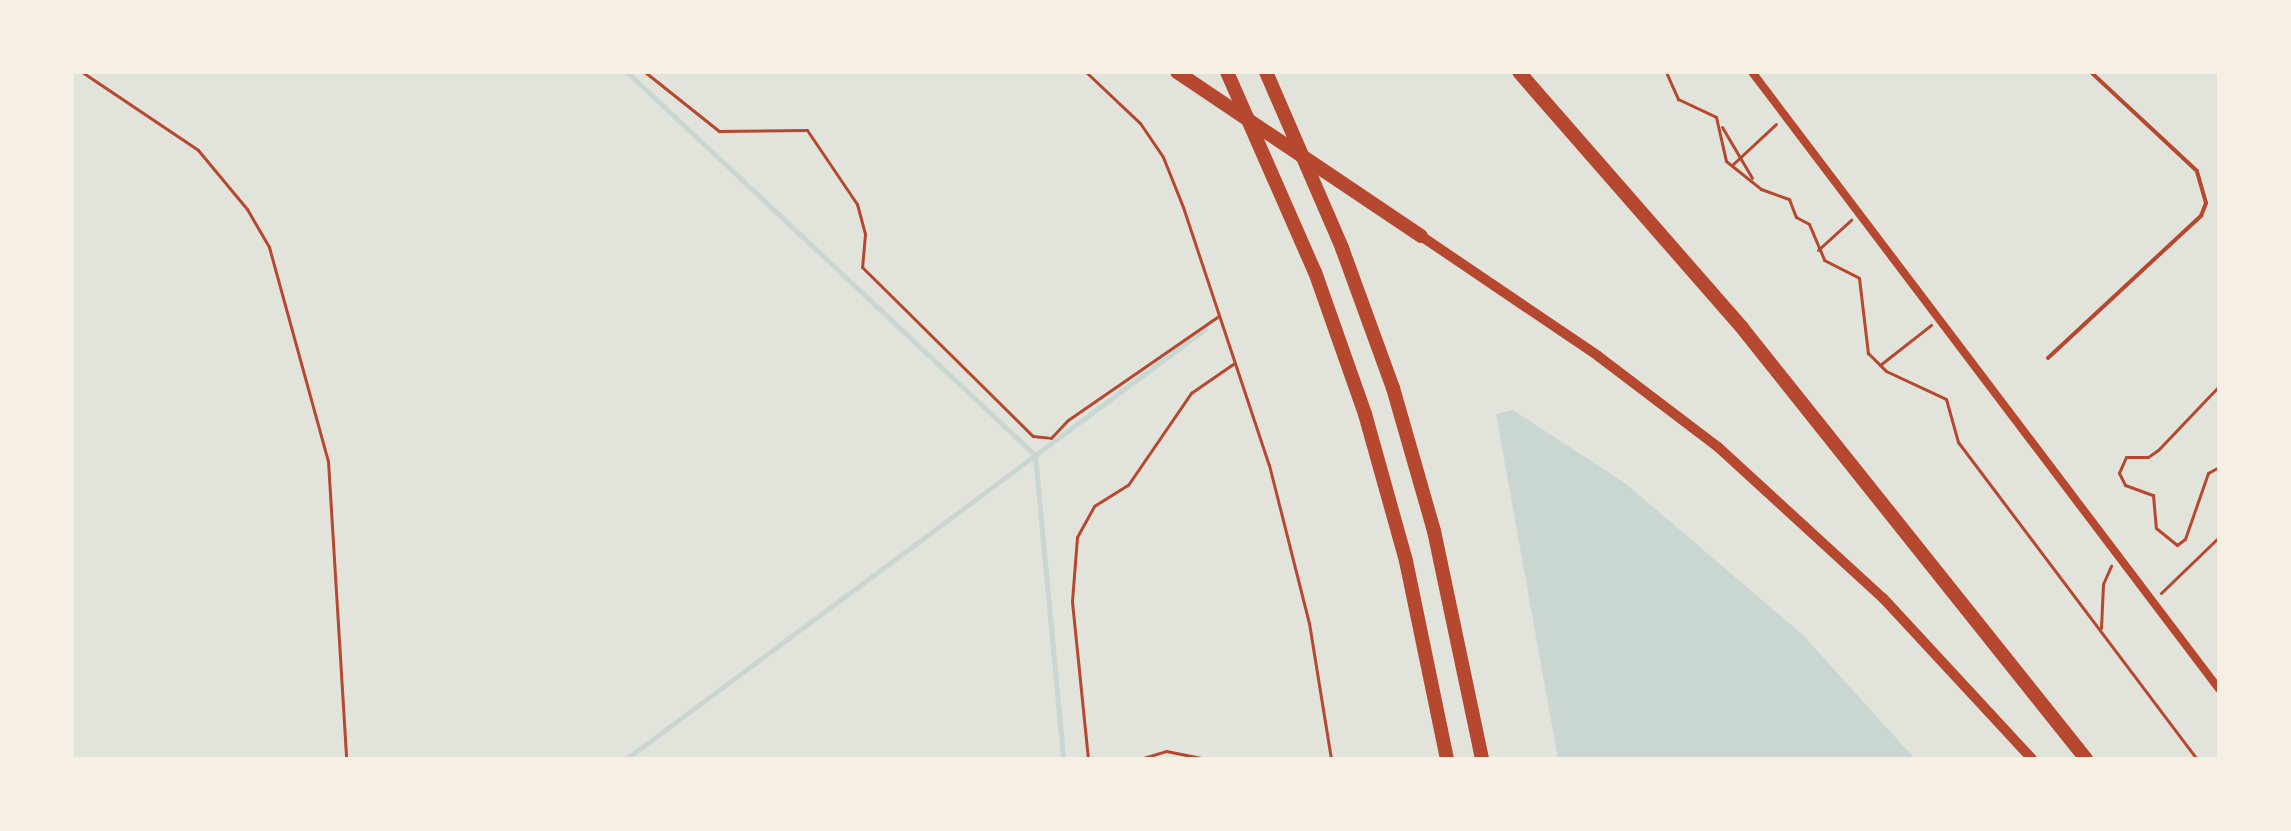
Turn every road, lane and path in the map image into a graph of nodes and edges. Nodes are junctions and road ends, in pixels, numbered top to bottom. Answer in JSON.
{"nodes":[{"id":1,"x":82,"y":72,"type":"edge"},
{"id":2,"x":645,"y":72,"type":"edge"},
{"id":3,"x":1086,"y":72,"type":"edge"},
{"id":4,"x":1177,"y":72,"type":"edge"},
{"id":5,"x":1227,"y":72,"type":"edge"},
{"id":6,"x":1266,"y":72,"type":"edge"},
{"id":7,"x":1519,"y":72,"type":"edge"},
{"id":8,"x":1666,"y":72,"type":"edge"},
{"id":9,"x":1752,"y":72,"type":"edge"},
{"id":10,"x":2091,"y":72,"type":"edge"},
{"id":11,"x":1720,"y":124,"type":"junction"},
{"id":12,"x":1774,"y":125,"type":"dead end"},
{"id":13,"x":1743,"y":154,"type":"junction"},
{"id":14,"x":1732,"y":165,"type":"junction"},
{"id":15,"x":1753,"y":180,"type":"junction"},
{"id":16,"x":1847,"y":224,"type":"dead end"},
{"id":17,"x":1421,"y":236,"type":"joint"},
{"id":18,"x":1818,"y":250,"type":"junction"},
{"id":19,"x":1219,"y":316,"type":"junction"},
{"id":20,"x":1929,"y":327,"type":"dead end"},
{"id":21,"x":2048,"y":358,"type":"dead end"},
{"id":22,"x":1233,"y":364,"type":"junction"},
{"id":23,"x":1880,"y":365,"type":"junction"},
{"id":24,"x":2219,"y":386,"type":"edge"},
{"id":25,"x":2219,"y":467,"type":"edge"},
{"id":26,"x":2219,"y":537,"type":"edge"},
{"id":27,"x":2120,"y":559,"type":"junction"},
{"id":28,"x":2152,"y":601,"type":"junction"},
{"id":29,"x":2101,"y":628,"type":"junction"},
{"id":30,"x":2219,"y":689,"type":"edge"},
{"id":31,"x":346,"y":759,"type":"edge"},
{"id":32,"x":1088,"y":759,"type":"edge"},
{"id":33,"x":1140,"y":759,"type":"edge"},
{"id":34,"x":1206,"y":759,"type":"edge"},
{"id":35,"x":1227,"y":759,"type":"edge"},
{"id":36,"x":1234,"y":759,"type":"edge"},
{"id":37,"x":1331,"y":759,"type":"edge"},
{"id":38,"x":1447,"y":759,"type":"edge"},
{"id":39,"x":1482,"y":759,"type":"edge"},
{"id":40,"x":2032,"y":759,"type":"edge"},
{"id":41,"x":2086,"y":759,"type":"edge"},
{"id":42,"x":2197,"y":759,"type":"edge"}],
"edges":[{"from":1,"to":31,"type":"path"},
{"from":2,"to":19,"type":"path"},
{"from":3,"to":19,"type":"path"},
{"from":4,"to":17,"type":"highway"},
{"from":5,"to":38,"type":"highway"},
{"from":6,"to":39,"type":"highway"},
{"from":7,"to":41,"type":"highway"},
{"from":8,"to":11,"type":"path"},
{"from":9,"to":27,"type":"street"},
{"from":10,"to":21,"type":"lane"},
{"from":11,"to":13,"type":"path"},
{"from":11,"to":14,"type":"path"},
{"from":12,"to":13,"type":"path"},
{"from":13,"to":14,"type":"path"},
{"from":13,"to":15,"type":"path"},
{"from":14,"to":15,"type":"path"},
{"from":15,"to":18,"type":"path"},
{"from":16,"to":18,"type":"path"},
{"from":17,"to":40,"type":"street"},
{"from":18,"to":23,"type":"path"},
{"from":19,"to":22,"type":"path"},
{"from":20,"to":23,"type":"path"},
{"from":22,"to":32,"type":"path"},
{"from":22,"to":37,"type":"path"},
{"from":23,"to":29,"type":"path"},
{"from":24,"to":25,"type":"path"},
{"from":26,"to":28,"type":"path"},
{"from":27,"to":28,"type":"street"},
{"from":27,"to":29,"type":"path"},
{"from":28,"to":30,"type":"street"},
{"from":29,"to":42,"type":"path"},
{"from":33,"to":34,"type":"path"},
{"from":35,"to":36,"type":"path"}]}
